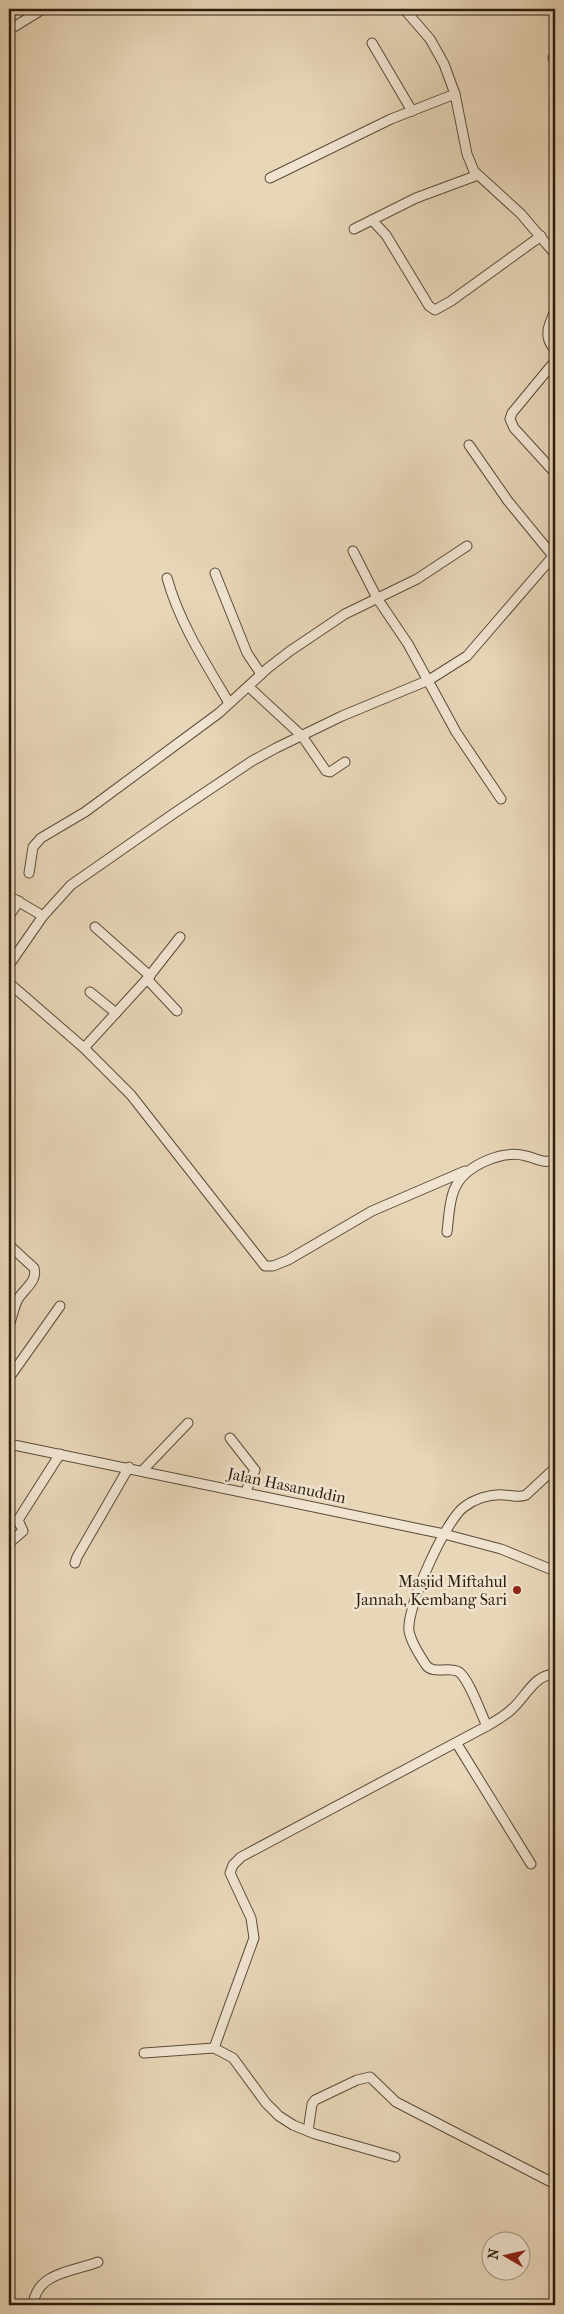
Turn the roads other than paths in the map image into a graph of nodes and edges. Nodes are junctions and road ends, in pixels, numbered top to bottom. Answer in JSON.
{"nodes":[{"id":1,"x":43,"y":9,"type":"edge"},
{"id":2,"x":404,"y":9,"type":"edge"},
{"id":3,"x":9,"y":30,"type":"edge"},
{"id":4,"x":372,"y":43,"type":"dead end"},
{"id":5,"x":455,"y":94,"type":"junction"},
{"id":6,"x":412,"y":111,"type":"junction"},
{"id":7,"x":478,"y":175,"type":"junction"},
{"id":8,"x":270,"y":178,"type":"dead end"},
{"id":9,"x":372,"y":220,"type":"junction"},
{"id":10,"x":354,"y":229,"type":"dead end"},
{"id":11,"x":541,"y":236,"type":"junction"},
{"id":12,"x":555,"y":254,"type":"edge"},
{"id":13,"x":555,"y":311,"type":"edge"},
{"id":14,"x":555,"y":350,"type":"edge"},
{"id":15,"x":555,"y":360,"type":"edge"},
{"id":16,"x":469,"y":445,"type":"dead end"},
{"id":17,"x":555,"y":473,"type":"edge"},
{"id":18,"x":467,"y":546,"type":"dead end"},
{"id":19,"x":353,"y":551,"type":"dead end"},
{"id":20,"x":554,"y":555,"type":"edge"},
{"id":21,"x":215,"y":573,"type":"dead end"},
{"id":22,"x":168,"y":578,"type":"dead end"},
{"id":23,"x":377,"y":598,"type":"junction"},
{"id":24,"x":260,"y":674,"type":"junction"},
{"id":25,"x":427,"y":681,"type":"junction"},
{"id":26,"x":249,"y":687,"type":"junction"},
{"id":27,"x":229,"y":703,"type":"junction"},
{"id":28,"x":302,"y":736,"type":"junction"},
{"id":29,"x":345,"y":762,"type":"dead end"},
{"id":30,"x":501,"y":799,"type":"dead end"},
{"id":31,"x":29,"y":873,"type":"dead end"},
{"id":32,"x":9,"y":896,"type":"edge"},
{"id":33,"x":19,"y":901,"type":"junction"},
{"id":34,"x":9,"y":916,"type":"edge"},
{"id":35,"x":43,"y":916,"type":"junction"},
{"id":36,"x":95,"y":927,"type":"dead end"},
{"id":37,"x":180,"y":937,"type":"dead end"},
{"id":38,"x":9,"y":965,"type":"edge"},
{"id":39,"x":148,"y":977,"type":"junction"},
{"id":40,"x":9,"y":983,"type":"edge"},
{"id":41,"x":90,"y":992,"type":"dead end"},
{"id":42,"x":177,"y":1011,"type":"dead end"},
{"id":43,"x":116,"y":1013,"type":"junction"},
{"id":44,"x":84,"y":1048,"type":"junction"},
{"id":45,"x":555,"y":1160,"type":"edge"},
{"id":46,"x":465,"y":1172,"type":"junction"},
{"id":47,"x":447,"y":1232,"type":"dead end"},
{"id":48,"x":9,"y":1245,"type":"edge"},
{"id":49,"x":60,"y":1306,"type":"dead end"},
{"id":50,"x":11,"y":1308,"type":"edge"},
{"id":51,"x":9,"y":1326,"type":"edge"},
{"id":52,"x":9,"y":1378,"type":"edge"},
{"id":53,"x":188,"y":1422,"type":"dead end"},
{"id":54,"x":230,"y":1438,"type":"dead end"},
{"id":55,"x":9,"y":1444,"type":"edge"},
{"id":56,"x":60,"y":1454,"type":"junction"},
{"id":57,"x":129,"y":1468,"type":"junction"},
{"id":58,"x":555,"y":1468,"type":"edge"},
{"id":59,"x":143,"y":1470,"type":"junction"},
{"id":60,"x":250,"y":1492,"type":"junction"},
{"id":61,"x":444,"y":1534,"type":"junction"},
{"id":62,"x":9,"y":1543,"type":"edge"},
{"id":63,"x":75,"y":1563,"type":"dead end"},
{"id":64,"x":555,"y":1571,"type":"edge"},
{"id":65,"x":555,"y":1674,"type":"edge"},
{"id":66,"x":487,"y":1726,"type":"junction"},
{"id":67,"x":457,"y":1744,"type":"junction"},
{"id":68,"x":531,"y":1864,"type":"dead end"},
{"id":69,"x":214,"y":2048,"type":"junction"},
{"id":70,"x":144,"y":2054,"type":"dead end"},
{"id":71,"x":308,"y":2131,"type":"junction"},
{"id":72,"x":395,"y":2156,"type":"dead end"},
{"id":73,"x":555,"y":2184,"type":"edge"},
{"id":74,"x":98,"y":2262,"type":"dead end"},
{"id":75,"x":35,"y":2304,"type":"edge"}],
"edges":[{"from":1,"to":3,"type":"street"},
{"from":2,"to":5,"type":"street"},
{"from":4,"to":6,"type":"street"},
{"from":5,"to":6,"type":"street"},
{"from":5,"to":7,"type":"street"},
{"from":6,"to":8,"type":"street"},
{"from":7,"to":9,"type":"street"},
{"from":7,"to":11,"type":"street"},
{"from":9,"to":10,"type":"street"},
{"from":9,"to":11,"type":"street"},
{"from":11,"to":12,"type":"street"},
{"from":13,"to":14,"type":"street"},
{"from":15,"to":17,"type":"street"},
{"from":16,"to":20,"type":"street"},
{"from":18,"to":23,"type":"street"},
{"from":19,"to":23,"type":"street"},
{"from":20,"to":25,"type":"street"},
{"from":21,"to":24,"type":"street"},
{"from":22,"to":27,"type":"street"},
{"from":23,"to":24,"type":"street"},
{"from":23,"to":25,"type":"street"},
{"from":24,"to":26,"type":"street"},
{"from":25,"to":28,"type":"street"},
{"from":25,"to":30,"type":"street"},
{"from":26,"to":27,"type":"street"},
{"from":26,"to":28,"type":"street"},
{"from":27,"to":31,"type":"street"},
{"from":28,"to":29,"type":"street"},
{"from":28,"to":35,"type":"street"},
{"from":32,"to":33,"type":"street"},
{"from":33,"to":34,"type":"street"},
{"from":33,"to":35,"type":"street"},
{"from":35,"to":38,"type":"street"},
{"from":36,"to":39,"type":"street"},
{"from":37,"to":39,"type":"street"},
{"from":39,"to":42,"type":"street"},
{"from":39,"to":43,"type":"street"},
{"from":40,"to":44,"type":"street"},
{"from":41,"to":43,"type":"street"},
{"from":43,"to":44,"type":"street"},
{"from":44,"to":46,"type":"street"},
{"from":45,"to":46,"type":"street"},
{"from":46,"to":47,"type":"street"},
{"from":48,"to":50,"type":"street"},
{"from":49,"to":52,"type":"street"},
{"from":50,"to":51,"type":"street"},
{"from":53,"to":59,"type":"street"},
{"from":54,"to":60,"type":"street"},
{"from":55,"to":56,"type":"street","name":"Jalan Hasanuddin"},
{"from":56,"to":57,"type":"street","name":"Jalan Hasanuddin"},
{"from":56,"to":62,"type":"street"},
{"from":57,"to":59,"type":"street","name":"Jalan Hasanuddin"},
{"from":57,"to":63,"type":"street"},
{"from":58,"to":61,"type":"street"},
{"from":59,"to":60,"type":"street","name":"Jalan Hasanuddin"},
{"from":60,"to":61,"type":"street","name":"Jalan Hasanuddin"},
{"from":61,"to":64,"type":"street","name":"Jalan Hasanuddin"},
{"from":61,"to":66,"type":"street"},
{"from":65,"to":66,"type":"street"},
{"from":66,"to":67,"type":"street"},
{"from":67,"to":68,"type":"street"},
{"from":67,"to":69,"type":"street"},
{"from":69,"to":70,"type":"street"},
{"from":69,"to":71,"type":"street"},
{"from":71,"to":72,"type":"street"},
{"from":71,"to":73,"type":"street"},
{"from":74,"to":75,"type":"street"}]}
